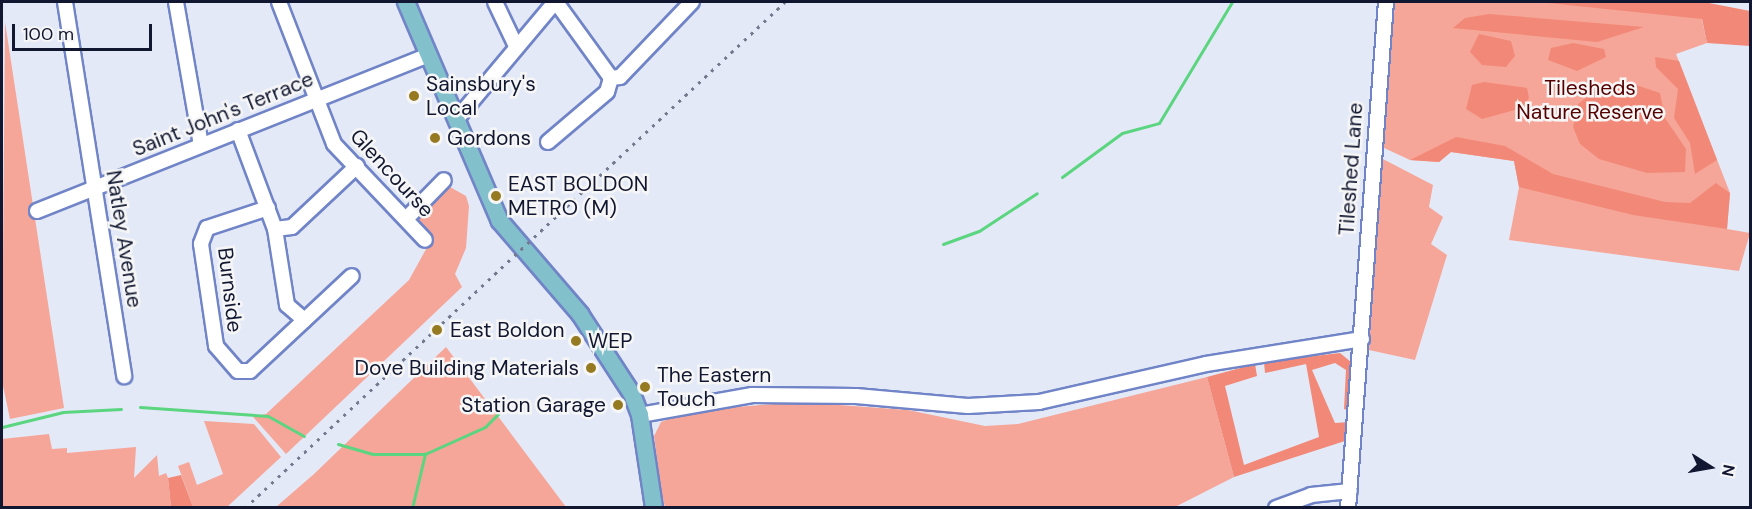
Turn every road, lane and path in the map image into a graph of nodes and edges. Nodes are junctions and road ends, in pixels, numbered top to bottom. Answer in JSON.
{"nodes":[{"id":1,"x":65,"y":2,"type":"edge"},
{"id":2,"x":176,"y":2,"type":"edge"},
{"id":3,"x":279,"y":2,"type":"edge"},
{"id":4,"x":406,"y":2,"type":"edge"},
{"id":5,"x":495,"y":2,"type":"edge"},
{"id":6,"x":556,"y":2,"type":"edge"},
{"id":7,"x":693,"y":2,"type":"edge"},
{"id":8,"x":1386,"y":2,"type":"edge"},
{"id":9,"x":515,"y":44,"type":"junction"},
{"id":10,"x":426,"y":57,"type":"junction"},
{"id":11,"x":611,"y":78,"type":"junction"},
{"id":12,"x":315,"y":100,"type":"junction"},
{"id":13,"x":456,"y":120,"type":"junction"},
{"id":14,"x":238,"y":130,"type":"junction"},
{"id":15,"x":548,"y":142,"type":"dead end"},
{"id":16,"x":201,"y":145,"type":"junction"},
{"id":17,"x":357,"y":166,"type":"junction"},
{"id":18,"x":444,"y":180,"type":"dead end"},
{"id":19,"x":94,"y":188,"type":"junction"},
{"id":20,"x":268,"y":208,"type":"junction"},
{"id":21,"x":37,"y":211,"type":"dead end"},
{"id":22,"x":406,"y":219,"type":"junction"},
{"id":23,"x":275,"y":229,"type":"junction"},
{"id":24,"x":425,"y":240,"type":"dead end"},
{"id":25,"x":352,"y":276,"type":"dead end"},
{"id":26,"x":304,"y":320,"type":"junction"},
{"id":27,"x":1362,"y":339,"type":"junction"},
{"id":28,"x":124,"y":376,"type":"dead end"},
{"id":29,"x":640,"y":415,"type":"junction"},
{"id":30,"x":1350,"y":490,"type":"junction"},
{"id":31,"x":654,"y":507,"type":"edge"},
{"id":32,"x":1276,"y":507,"type":"edge"},
{"id":33,"x":1348,"y":507,"type":"edge"}],
"edges":[{"from":1,"to":19,"type":"street","name":"Natley Avenue"},
{"from":2,"to":16,"type":"street"},
{"from":3,"to":12,"type":"street","name":"Glencourse"},
{"from":4,"to":10,"type":"main road"},
{"from":5,"to":9,"type":"street"},
{"from":6,"to":9,"type":"street"},
{"from":6,"to":11,"type":"street"},
{"from":7,"to":11,"type":"street"},
{"from":8,"to":27,"type":"street","name":"Tileshed Lane"},
{"from":9,"to":13,"type":"street"},
{"from":10,"to":12,"type":"street","name":"Saint John's Terrace"},
{"from":10,"to":13,"type":"main road"},
{"from":11,"to":15,"type":"street"},
{"from":12,"to":14,"type":"street","name":"Saint John's Terrace"},
{"from":12,"to":17,"type":"street","name":"Glencourse"},
{"from":13,"to":29,"type":"main road"},
{"from":14,"to":16,"type":"street","name":"Saint John's Terrace"},
{"from":14,"to":20,"type":"street"},
{"from":16,"to":19,"type":"street","name":"Saint John's Terrace"},
{"from":17,"to":22,"type":"street","name":"Glencourse"},
{"from":17,"to":23,"type":"street"},
{"from":18,"to":22,"type":"street"},
{"from":19,"to":21,"type":"street","name":"Saint John's Terrace"},
{"from":19,"to":28,"type":"street","name":"Natley Avenue"},
{"from":20,"to":23,"type":"street"},
{"from":20,"to":26,"type":"street","name":"Burnside"},
{"from":22,"to":24,"type":"street","name":"Glencourse"},
{"from":23,"to":26,"type":"street"},
{"from":25,"to":26,"type":"street","name":"Burnside"},
{"from":27,"to":29,"type":"street"},
{"from":27,"to":30,"type":"street","name":"Tileshed Lane"},
{"from":29,"to":31,"type":"main road"},
{"from":30,"to":32,"type":"street"},
{"from":30,"to":33,"type":"street","name":"Tileshed Lane"}]}
